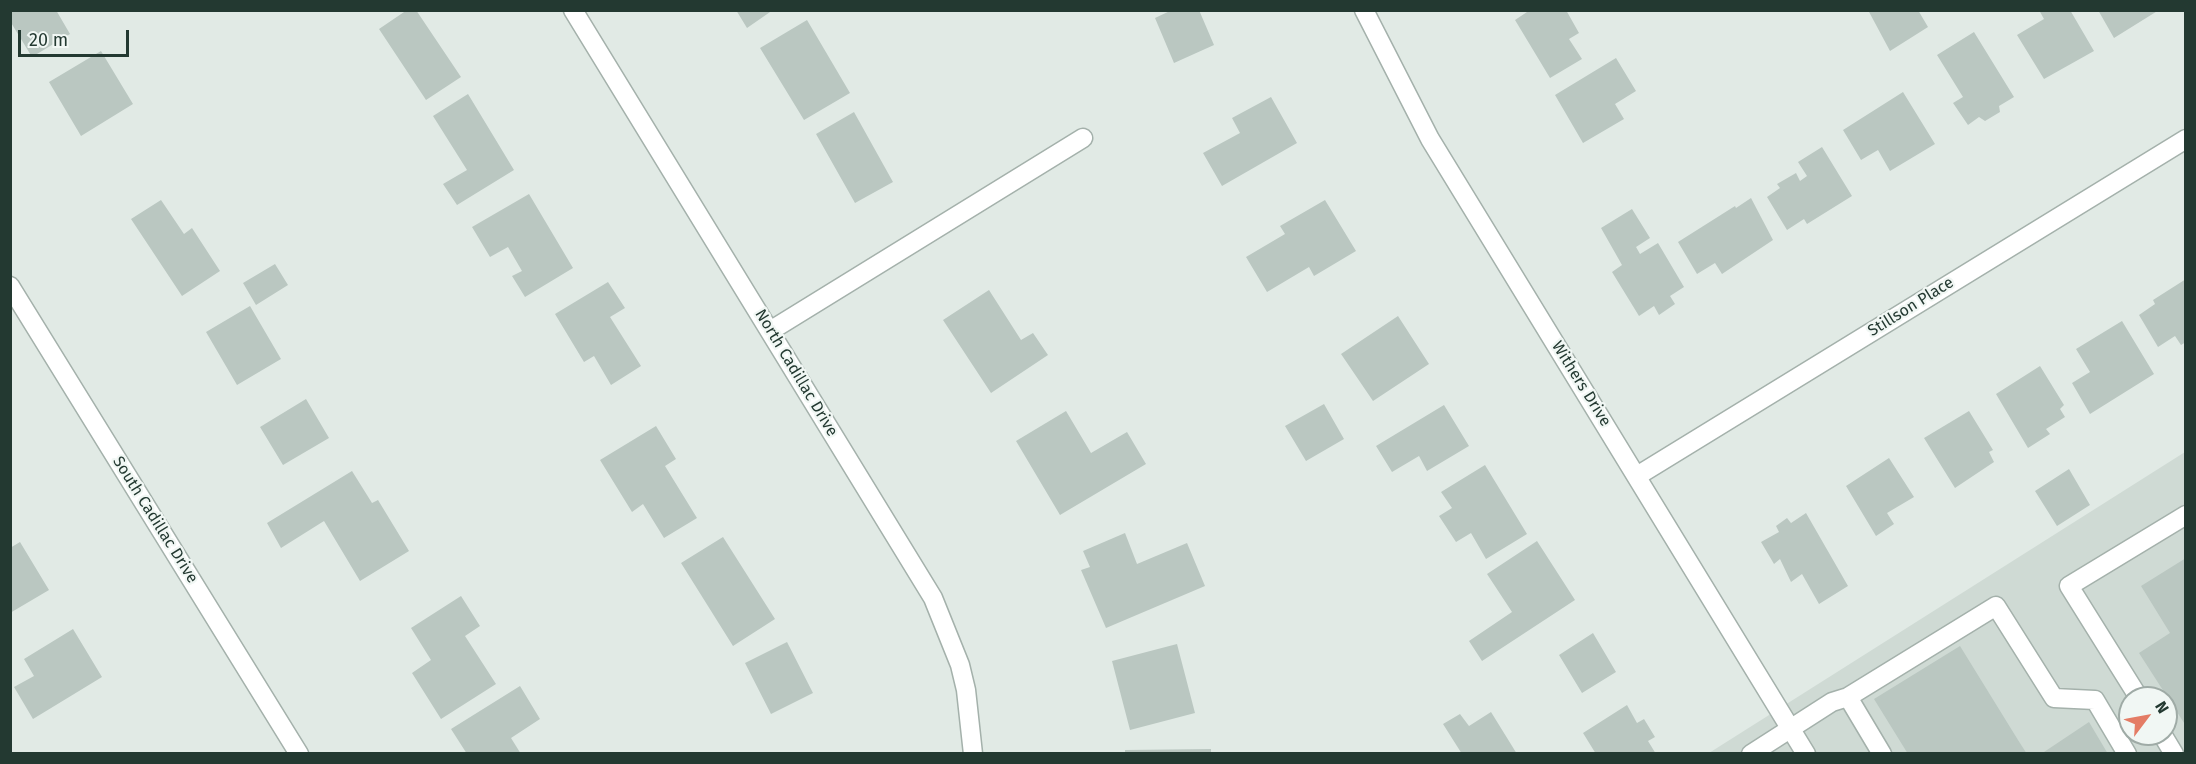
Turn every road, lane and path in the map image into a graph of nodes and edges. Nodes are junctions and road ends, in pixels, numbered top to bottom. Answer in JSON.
{"nodes":[{"id":1,"x":573,"y":10,"type":"edge"},
{"id":2,"x":1364,"y":10,"type":"edge"},
{"id":3,"x":1083,"y":138,"type":"dead end"},
{"id":4,"x":2186,"y":139,"type":"edge"},
{"id":5,"x":10,"y":286,"type":"edge"},
{"id":6,"x":771,"y":331,"type":"junction"},
{"id":7,"x":1637,"y":476,"type":"junction"},
{"id":8,"x":2186,"y":515,"type":"edge"},
{"id":9,"x":2132,"y":686,"type":"edge"},
{"id":10,"x":1852,"y":703,"type":"junction"},
{"id":11,"x":1791,"y":729,"type":"junction"},
{"id":12,"x":299,"y":753,"type":"edge"},
{"id":13,"x":973,"y":753,"type":"edge"},
{"id":14,"x":1751,"y":753,"type":"edge"},
{"id":15,"x":1806,"y":753,"type":"edge"},
{"id":16,"x":1882,"y":753,"type":"edge"},
{"id":17,"x":1896,"y":753,"type":"edge"},
{"id":18,"x":2127,"y":753,"type":"edge"}],
"edges":[{"from":1,"to":6,"type":"street","name":"North Cadillac Drive"},
{"from":2,"to":7,"type":"street","name":"Withers Drive"},
{"from":3,"to":6,"type":"street"},
{"from":4,"to":7,"type":"street","name":"Stillson Place"},
{"from":5,"to":12,"type":"street","name":"South Cadillac Drive"},
{"from":6,"to":13,"type":"street","name":"North Cadillac Drive"},
{"from":7,"to":11,"type":"street","name":"Withers Drive"},
{"from":8,"to":9,"type":"street"},
{"from":10,"to":11,"type":"street"},
{"from":10,"to":16,"type":"street"},
{"from":10,"to":17,"type":"street"},
{"from":10,"to":18,"type":"street"},
{"from":11,"to":14,"type":"street"},
{"from":11,"to":15,"type":"street","name":"Withers Drive"}]}
